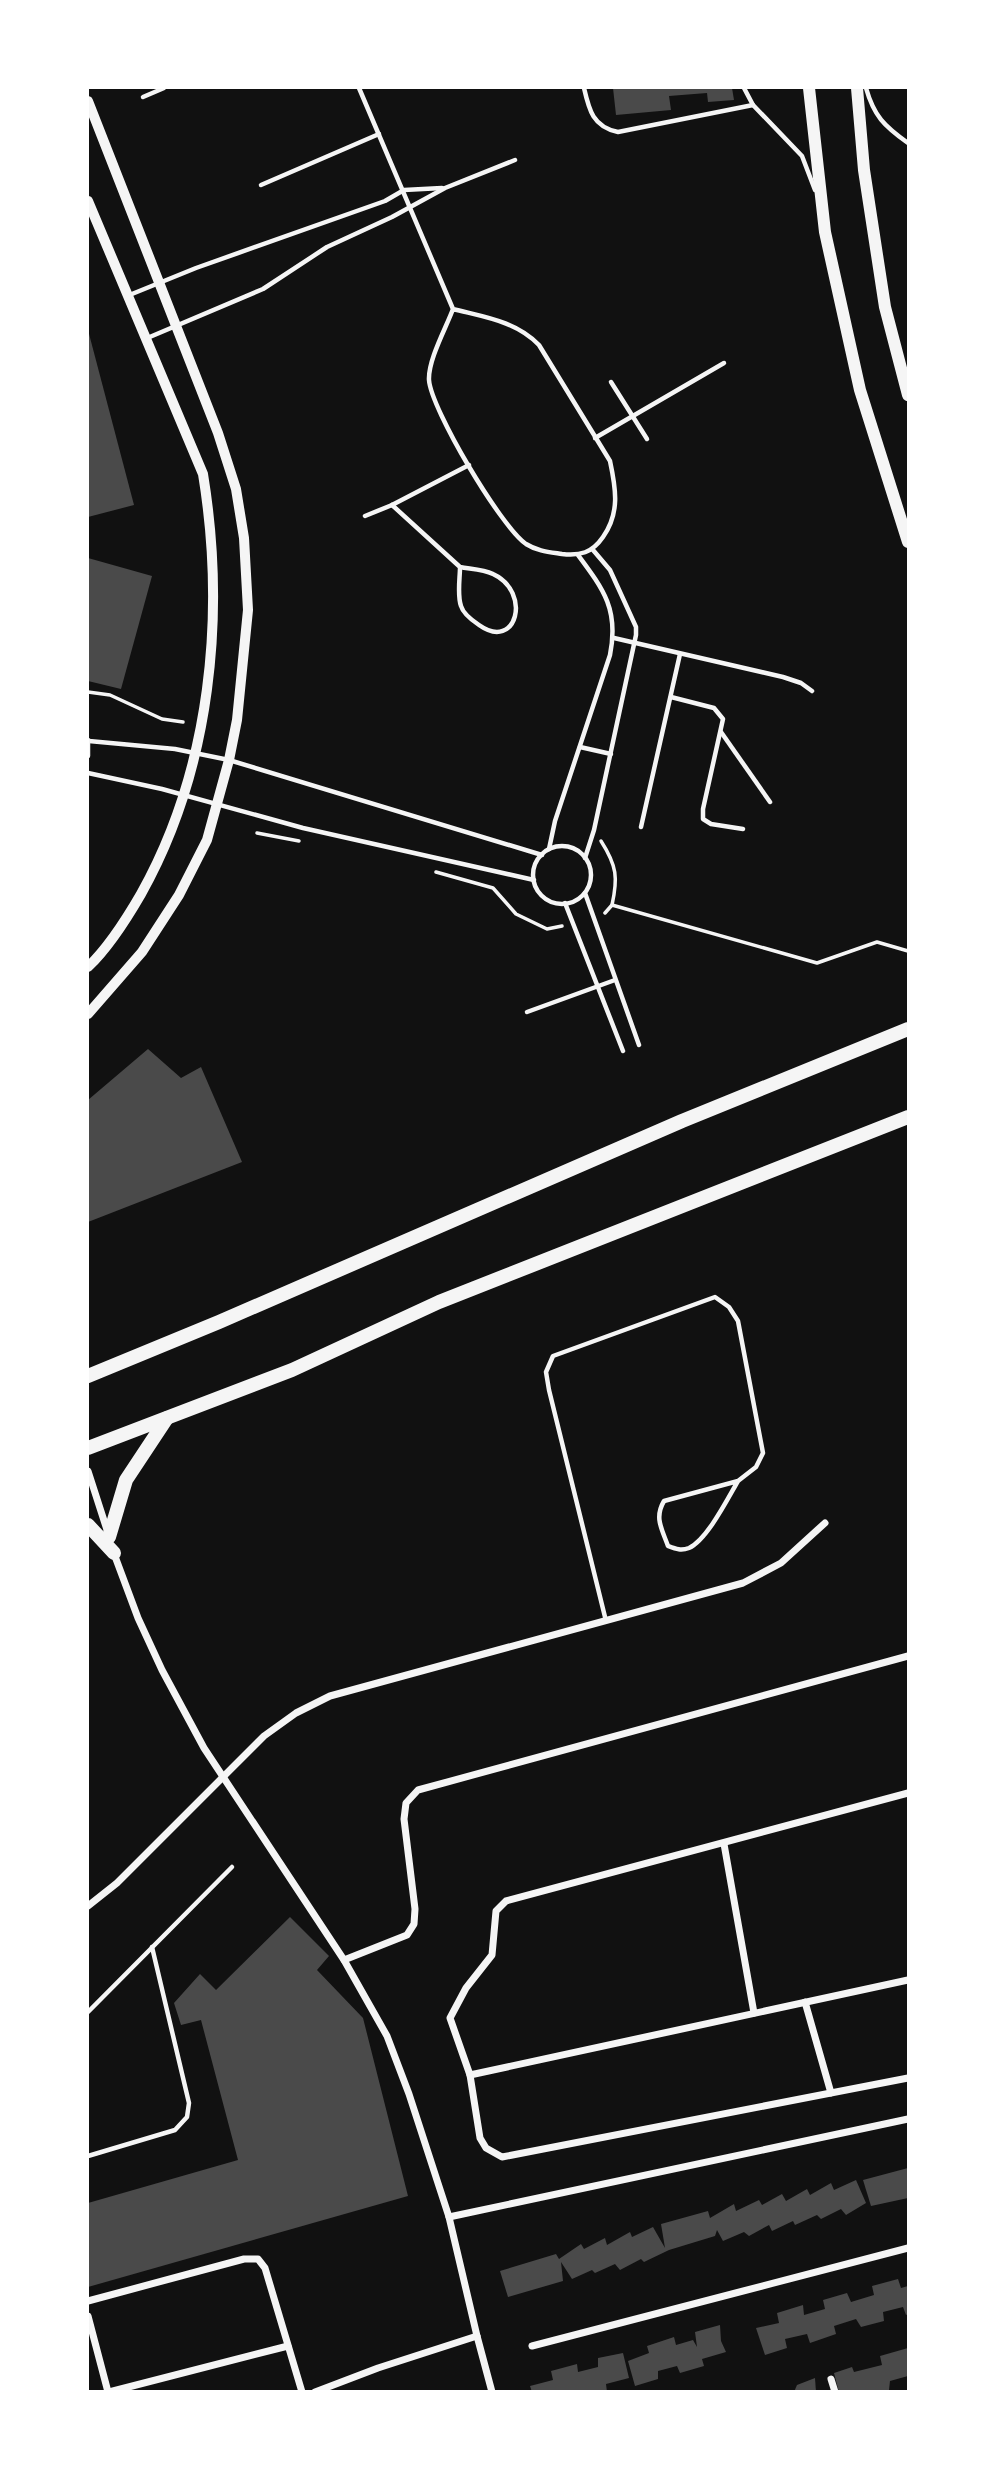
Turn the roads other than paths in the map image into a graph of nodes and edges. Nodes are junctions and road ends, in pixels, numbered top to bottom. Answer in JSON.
{"nodes":[{"id":1,"x":164,"y":88,"type":"edge"},
{"id":2,"x":359,"y":88,"type":"edge"},
{"id":3,"x":584,"y":88,"type":"edge"},
{"id":4,"x":744,"y":88,"type":"edge"},
{"id":5,"x":809,"y":88,"type":"edge"},
{"id":6,"x":857,"y":88,"type":"edge"},
{"id":7,"x":866,"y":88,"type":"edge"},
{"id":8,"x":143,"y":96,"type":"dead end"},
{"id":9,"x":88,"y":101,"type":"edge"},
{"id":10,"x":753,"y":105,"type":"junction"},
{"id":11,"x":379,"y":134,"type":"junction"},
{"id":12,"x":908,"y":143,"type":"edge"},
{"id":13,"x":515,"y":160,"type":"dead end"},
{"id":14,"x":261,"y":185,"type":"dead end"},
{"id":15,"x":445,"y":188,"type":"junction"},
{"id":16,"x":404,"y":190,"type":"junction"},
{"id":17,"x":88,"y":201,"type":"edge"},
{"id":18,"x":410,"y":208,"type":"junction"},
{"id":19,"x":825,"y":232,"type":"junction"},
{"id":20,"x":160,"y":284,"type":"junction"},
{"id":21,"x":127,"y":297,"type":"junction"},
{"id":22,"x":453,"y":309,"type":"junction"},
{"id":23,"x":176,"y":326,"type":"junction"},
{"id":24,"x":145,"y":339,"type":"junction"},
{"id":25,"x":724,"y":363,"type":"dead end"},
{"id":26,"x":611,"y":382,"type":"dead end"},
{"id":27,"x":908,"y":396,"type":"edge"},
{"id":28,"x":633,"y":415,"type":"junction"},
{"id":29,"x":595,"y":438,"type":"junction"},
{"id":30,"x":647,"y":439,"type":"dead end"},
{"id":31,"x":469,"y":465,"type":"junction"},
{"id":32,"x":392,"y":505,"type":"junction"},
{"id":33,"x":365,"y":516,"type":"dead end"},
{"id":34,"x":908,"y":542,"type":"edge"},
{"id":35,"x":593,"y":550,"type":"junction"},
{"id":36,"x":578,"y":555,"type":"junction"},
{"id":37,"x":460,"y":567,"type":"junction"},
{"id":38,"x":614,"y":638,"type":"junction"},
{"id":39,"x":635,"y":644,"type":"junction"},
{"id":40,"x":680,"y":654,"type":"junction"},
{"id":41,"x":812,"y":691,"type":"dead end"},
{"id":42,"x":671,"y":697,"type":"junction"},
{"id":43,"x":720,"y":732,"type":"junction"},
{"id":44,"x":88,"y":741,"type":"edge"},
{"id":45,"x":580,"y":747,"type":"junction"},
{"id":46,"x":195,"y":753,"type":"junction"},
{"id":47,"x":611,"y":754,"type":"junction"},
{"id":48,"x":88,"y":756,"type":"edge"},
{"id":49,"x":229,"y":760,"type":"junction"},
{"id":50,"x":88,"y":773,"type":"edge"},
{"id":51,"x":183,"y":796,"type":"junction"},
{"id":52,"x":769,"y":802,"type":"dead end"},
{"id":53,"x":215,"y":806,"type":"junction"},
{"id":54,"x":641,"y":827,"type":"dead end"},
{"id":55,"x":743,"y":828,"type":"dead end"},
{"id":56,"x":549,"y":849,"type":"junction"},
{"id":57,"x":542,"y":855,"type":"junction"},
{"id":58,"x":585,"y":858,"type":"junction"},
{"id":59,"x":534,"y":880,"type":"junction"},
{"id":60,"x":584,"y":892,"type":"junction"},
{"id":61,"x":565,"y":903,"type":"junction"},
{"id":62,"x":88,"y":967,"type":"edge"},
{"id":63,"x":615,"y":979,"type":"junction"},
{"id":64,"x":598,"y":986,"type":"junction"},
{"id":65,"x":527,"y":1012,"type":"dead end"},
{"id":66,"x":88,"y":1014,"type":"edge"},
{"id":67,"x":908,"y":1029,"type":"edge"},
{"id":68,"x":639,"y":1045,"type":"dead end"},
{"id":69,"x":623,"y":1051,"type":"dead end"},
{"id":70,"x":908,"y":1117,"type":"edge"},
{"id":71,"x":88,"y":1376,"type":"edge"},
{"id":72,"x":167,"y":1418,"type":"junction"},
{"id":73,"x":88,"y":1448,"type":"edge"},
{"id":74,"x":88,"y":1471,"type":"edge"},
{"id":75,"x":738,"y":1481,"type":"junction"},
{"id":76,"x":825,"y":1523,"type":"dead end"},
{"id":77,"x":88,"y":1525,"type":"edge"},
{"id":78,"x":109,"y":1537,"type":"junction"},
{"id":79,"x":114,"y":1553,"type":"junction"},
{"id":80,"x":606,"y":1620,"type":"junction"},
{"id":81,"x":908,"y":1656,"type":"edge"},
{"id":82,"x":223,"y":1778,"type":"junction"},
{"id":83,"x":908,"y":1793,"type":"edge"},
{"id":84,"x":724,"y":1844,"type":"junction"},
{"id":85,"x":232,"y":1867,"type":"dead end"},
{"id":86,"x":88,"y":1906,"type":"edge"},
{"id":87,"x":152,"y":1947,"type":"junction"},
{"id":88,"x":344,"y":1960,"type":"junction"},
{"id":89,"x":908,"y":1980,"type":"edge"},
{"id":90,"x":805,"y":2002,"type":"junction"},
{"id":91,"x":88,"y":2012,"type":"edge"},
{"id":92,"x":754,"y":2013,"type":"junction"},
{"id":93,"x":470,"y":2075,"type":"junction"},
{"id":94,"x":908,"y":2078,"type":"edge"},
{"id":95,"x":831,"y":2093,"type":"junction"},
{"id":96,"x":908,"y":2119,"type":"edge"},
{"id":97,"x":88,"y":2156,"type":"edge"},
{"id":98,"x":449,"y":2217,"type":"junction"},
{"id":99,"x":908,"y":2248,"type":"edge"},
{"id":100,"x":88,"y":2301,"type":"edge"},
{"id":101,"x":88,"y":2316,"type":"edge"},
{"id":102,"x":477,"y":2336,"type":"junction"},
{"id":103,"x":289,"y":2346,"type":"junction"},
{"id":104,"x":532,"y":2346,"type":"dead end"},
{"id":105,"x":831,"y":2378,"type":"dead end"},
{"id":106,"x":109,"y":2392,"type":"edge"},
{"id":107,"x":302,"y":2392,"type":"edge"},
{"id":108,"x":315,"y":2392,"type":"edge"},
{"id":109,"x":492,"y":2392,"type":"edge"},
{"id":110,"x":835,"y":2392,"type":"edge"}],
"edges":[{"from":1,"to":8,"type":"lane"},
{"from":2,"to":11,"type":"lane"},
{"from":3,"to":10,"type":"lane"},
{"from":4,"to":10,"type":"lane"},
{"from":5,"to":19,"type":"main road"},
{"from":6,"to":27,"type":"main road"},
{"from":7,"to":12,"type":"lane"},
{"from":9,"to":20,"type":"street"},
{"from":10,"to":19,"type":"lane"},
{"from":11,"to":14,"type":"lane"},
{"from":11,"to":16,"type":"lane"},
{"from":13,"to":15,"type":"lane"},
{"from":15,"to":16,"type":"lane"},
{"from":15,"to":18,"type":"lane"},
{"from":16,"to":18,"type":"lane"},
{"from":16,"to":20,"type":"lane"},
{"from":17,"to":21,"type":"street"},
{"from":18,"to":22,"type":"lane"},
{"from":18,"to":23,"type":"lane"},
{"from":19,"to":34,"type":"main road"},
{"from":20,"to":21,"type":"lane"},
{"from":20,"to":23,"type":"street"},
{"from":21,"to":24,"type":"street"},
{"from":22,"to":29,"type":"lane"},
{"from":22,"to":31,"type":"lane"},
{"from":23,"to":24,"type":"lane"},
{"from":23,"to":49,"type":"street"},
{"from":24,"to":46,"type":"street"},
{"from":25,"to":28,"type":"lane"},
{"from":26,"to":28,"type":"lane"},
{"from":28,"to":29,"type":"lane"},
{"from":28,"to":30,"type":"lane"},
{"from":29,"to":35,"type":"lane"},
{"from":31,"to":32,"type":"lane"},
{"from":31,"to":36,"type":"lane"},
{"from":32,"to":33,"type":"lane"},
{"from":32,"to":37,"type":"lane"},
{"from":35,"to":36,"type":"lane"},
{"from":35,"to":39,"type":"lane"},
{"from":36,"to":38,"type":"lane"},
{"from":37,"to":37,"type":"lane"},
{"from":38,"to":39,"type":"lane"},
{"from":38,"to":45,"type":"lane"},
{"from":39,"to":40,"type":"lane"},
{"from":39,"to":47,"type":"lane"},
{"from":40,"to":41,"type":"lane"},
{"from":40,"to":42,"type":"lane"},
{"from":42,"to":43,"type":"lane"},
{"from":42,"to":54,"type":"lane"},
{"from":43,"to":52,"type":"lane"},
{"from":43,"to":55,"type":"lane"},
{"from":44,"to":46,"type":"lane"},
{"from":44,"to":48,"type":"lane"},
{"from":45,"to":47,"type":"lane"},
{"from":45,"to":56,"type":"lane"},
{"from":46,"to":49,"type":"lane"},
{"from":46,"to":51,"type":"street"},
{"from":47,"to":58,"type":"lane"},
{"from":49,"to":53,"type":"street"},
{"from":49,"to":57,"type":"lane"},
{"from":50,"to":51,"type":"lane"},
{"from":51,"to":53,"type":"lane"},
{"from":51,"to":62,"type":"street"},
{"from":53,"to":59,"type":"lane"},
{"from":53,"to":66,"type":"street"},
{"from":56,"to":57,"type":"lane"},
{"from":56,"to":58,"type":"lane"},
{"from":57,"to":59,"type":"lane"},
{"from":58,"to":60,"type":"lane"},
{"from":59,"to":61,"type":"lane"},
{"from":60,"to":61,"type":"lane"},
{"from":60,"to":63,"type":"lane"},
{"from":61,"to":64,"type":"lane"},
{"from":63,"to":64,"type":"lane"},
{"from":63,"to":68,"type":"lane"},
{"from":64,"to":65,"type":"lane"},
{"from":64,"to":69,"type":"lane"},
{"from":67,"to":71,"type":"main road"},
{"from":70,"to":72,"type":"main road"},
{"from":72,"to":73,"type":"main road"},
{"from":72,"to":78,"type":"main road"},
{"from":74,"to":78,"type":"street"},
{"from":75,"to":75,"type":"lane"},
{"from":75,"to":80,"type":"lane"},
{"from":76,"to":80,"type":"street"},
{"from":77,"to":79,"type":"main road"},
{"from":78,"to":79,"type":"street"},
{"from":79,"to":82,"type":"street"},
{"from":80,"to":82,"type":"street"},
{"from":81,"to":88,"type":"street"},
{"from":82,"to":86,"type":"street"},
{"from":82,"to":88,"type":"street"},
{"from":83,"to":84,"type":"street"},
{"from":84,"to":92,"type":"street"},
{"from":84,"to":93,"type":"street"},
{"from":85,"to":87,"type":"lane"},
{"from":87,"to":91,"type":"lane"},
{"from":87,"to":97,"type":"lane"},
{"from":88,"to":98,"type":"street"},
{"from":89,"to":90,"type":"street"},
{"from":90,"to":92,"type":"street"},
{"from":90,"to":95,"type":"street"},
{"from":92,"to":93,"type":"street"},
{"from":93,"to":95,"type":"street"},
{"from":94,"to":95,"type":"street"},
{"from":96,"to":98,"type":"street"},
{"from":98,"to":102,"type":"street"},
{"from":99,"to":104,"type":"street"},
{"from":100,"to":103,"type":"street"},
{"from":101,"to":106,"type":"street"},
{"from":102,"to":108,"type":"street"},
{"from":102,"to":109,"type":"street"},
{"from":103,"to":106,"type":"street"},
{"from":103,"to":107,"type":"street"},
{"from":105,"to":110,"type":"street"}]}
